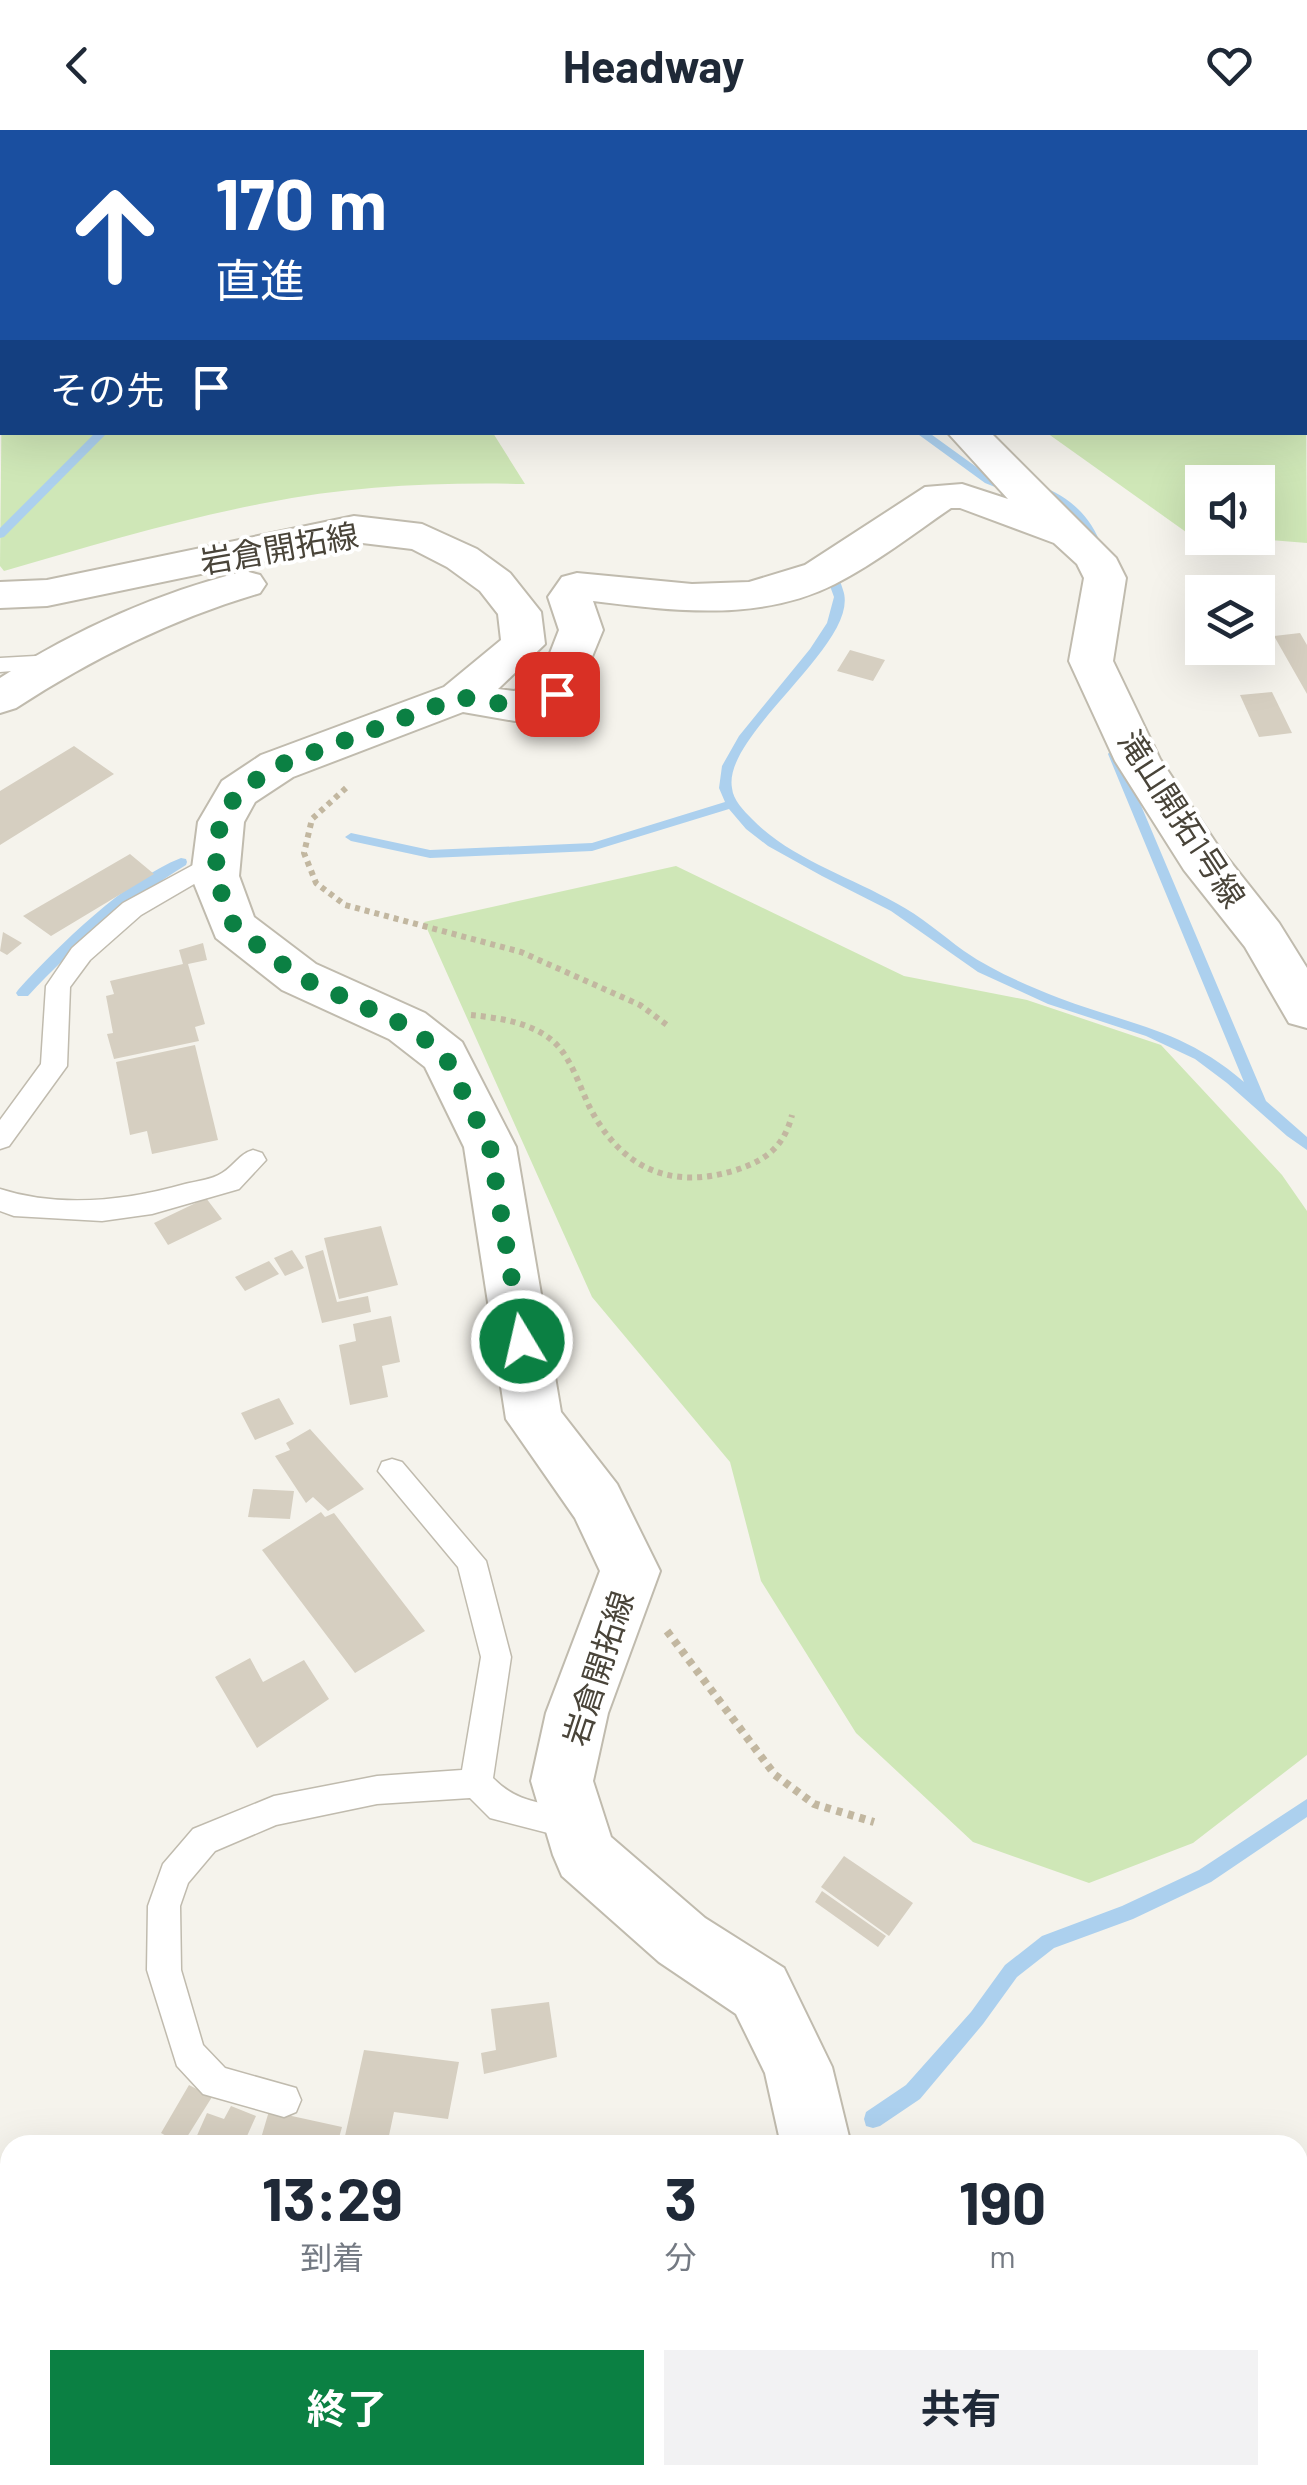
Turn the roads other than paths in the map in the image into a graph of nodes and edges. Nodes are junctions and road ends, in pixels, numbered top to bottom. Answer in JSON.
{"nodes":[{"id":1,"x":970,"y":435,"type":"edge"},
{"id":2,"x":1072,"y":535,"type":"junction"},
{"id":3,"x":0,"y":595,"type":"edge"},
{"id":4,"x":53,"y":662,"type":"junction"},
{"id":5,"x":502,"y":662,"type":"junction"},
{"id":6,"x":0,"y":666,"type":"edge"},
{"id":7,"x":460,"y":697,"type":"junction"},
{"id":8,"x":0,"y":698,"type":"edge"},
{"id":9,"x":216,"y":860,"type":"junction"},
{"id":10,"x":1307,"y":1010,"type":"edge"},
{"id":11,"x":0,"y":1139,"type":"edge"},
{"id":12,"x":253,"y":1160,"type":"dead end"},
{"id":13,"x":0,"y":1199,"type":"edge"},
{"id":14,"x":392,"y":1471,"type":"dead end"},
{"id":15,"x":476,"y":1783,"type":"junction"},
{"id":16,"x":575,"y":1824,"type":"junction"},
{"id":17,"x":284,"y":2100,"type":"dead end"},
{"id":18,"x":814,"y":2135,"type":"edge"}],
"edges":[{"from":1,"to":2,"type":"street","name":"滝山開拓1号線"},
{"from":2,"to":7,"type":"street"},
{"from":2,"to":10,"type":"street","name":"滝山開拓1号線"},
{"from":3,"to":5,"type":"street","name":"岩倉開拓線"},
{"from":4,"to":5,"type":"street"},
{"from":4,"to":6,"type":"lane"},
{"from":4,"to":8,"type":"street"},
{"from":5,"to":7,"type":"street","name":"岩倉開拓線"},
{"from":7,"to":9,"type":"street","name":"岩倉開拓線"},
{"from":9,"to":11,"type":"lane"},
{"from":9,"to":16,"type":"street","name":"岩倉開拓線"},
{"from":12,"to":13,"type":"lane"},
{"from":14,"to":15,"type":"lane"},
{"from":15,"to":16,"type":"lane"},
{"from":15,"to":17,"type":"lane"},
{"from":16,"to":18,"type":"street","name":"岩倉開拓線"}]}
